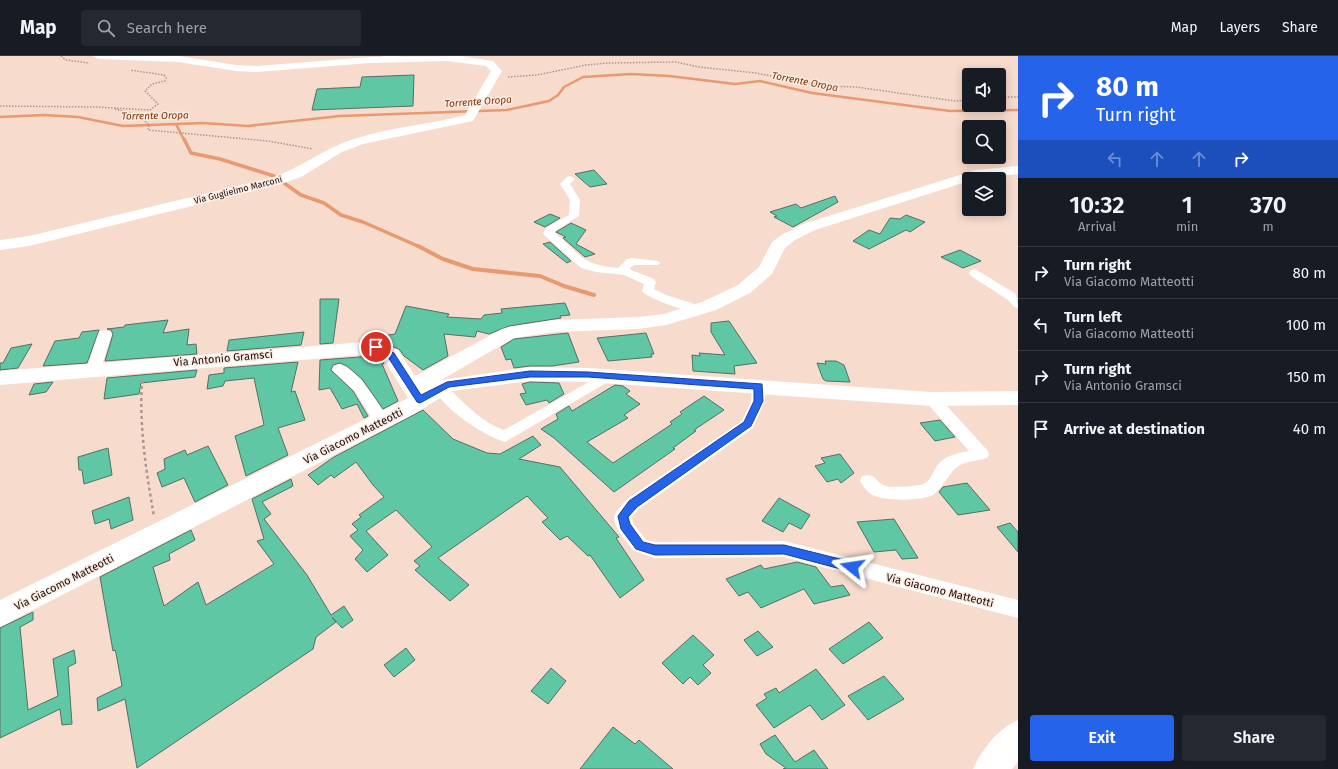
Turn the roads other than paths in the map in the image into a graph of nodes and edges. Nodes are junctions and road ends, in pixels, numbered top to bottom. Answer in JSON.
{"nodes":[{"id":1,"x":98,"y":56,"type":"edge"},
{"id":2,"x":400,"y":56,"type":"edge"},
{"id":3,"x":370,"y":60,"type":"junction"},
{"id":4,"x":1018,"y":170,"type":"edge"},
{"id":5,"x":570,"y":178,"type":"dead end"},
{"id":6,"x":0,"y":244,"type":"edge"},
{"id":7,"x":654,"y":263,"type":"dead end"},
{"id":8,"x":626,"y":272,"type":"junction"},
{"id":9,"x":975,"y":273,"type":"dead end"},
{"id":10,"x":1018,"y":304,"type":"edge"},
{"id":11,"x":697,"y":310,"type":"junction"},
{"id":12,"x":105,"y":334,"type":"dead end"},
{"id":13,"x":339,"y":369,"type":"dead end"},
{"id":14,"x":93,"y":370,"type":"junction"},
{"id":15,"x":608,"y":376,"type":"junction"},
{"id":16,"x":0,"y":378,"type":"edge"},
{"id":17,"x":759,"y":386,"type":"junction"},
{"id":18,"x":440,"y":388,"type":"junction"},
{"id":19,"x":415,"y":393,"type":"junction"},
{"id":20,"x":1018,"y":398,"type":"edge"},
{"id":21,"x":932,"y":399,"type":"junction"},
{"id":22,"x":381,"y":422,"type":"junction"},
{"id":23,"x":868,"y":481,"type":"dead end"},
{"id":24,"x":1018,"y":610,"type":"edge"},
{"id":25,"x":0,"y":614,"type":"edge"},
{"id":26,"x":1018,"y":736,"type":"edge"},
{"id":27,"x":990,"y":769,"type":"edge"}],
"edges":[{"from":1,"to":3,"type":"street"},
{"from":2,"to":3,"type":"street"},
{"from":3,"to":6,"type":"street","name":"Via Guglielmo Marconi"},
{"from":4,"to":11,"type":"street"},
{"from":5,"to":8,"type":"street"},
{"from":7,"to":8,"type":"street"},
{"from":8,"to":11,"type":"street"},
{"from":9,"to":10,"type":"street"},
{"from":11,"to":19,"type":"street"},
{"from":12,"to":14,"type":"street"},
{"from":13,"to":22,"type":"street"},
{"from":14,"to":16,"type":"street","name":"Via Antonio Gramsci"},
{"from":14,"to":19,"type":"street","name":"Via Antonio Gramsci"},
{"from":15,"to":17,"type":"street","name":"Via Giacomo Matteotti"},
{"from":15,"to":18,"type":"street","name":"Via Giacomo Matteotti"},
{"from":15,"to":18,"type":"street"},
{"from":17,"to":21,"type":"street","name":"Via Giacomo Matteotti"},
{"from":17,"to":24,"type":"street","name":"Via Giacomo Matteotti"},
{"from":18,"to":19,"type":"street","name":"Via Giacomo Matteotti"},
{"from":19,"to":22,"type":"street","name":"Via Giacomo Matteotti"},
{"from":20,"to":21,"type":"street","name":"Via Giacomo Matteotti"},
{"from":21,"to":23,"type":"street"},
{"from":22,"to":25,"type":"street","name":"Via Giacomo Matteotti"},
{"from":26,"to":27,"type":"street"}]}
